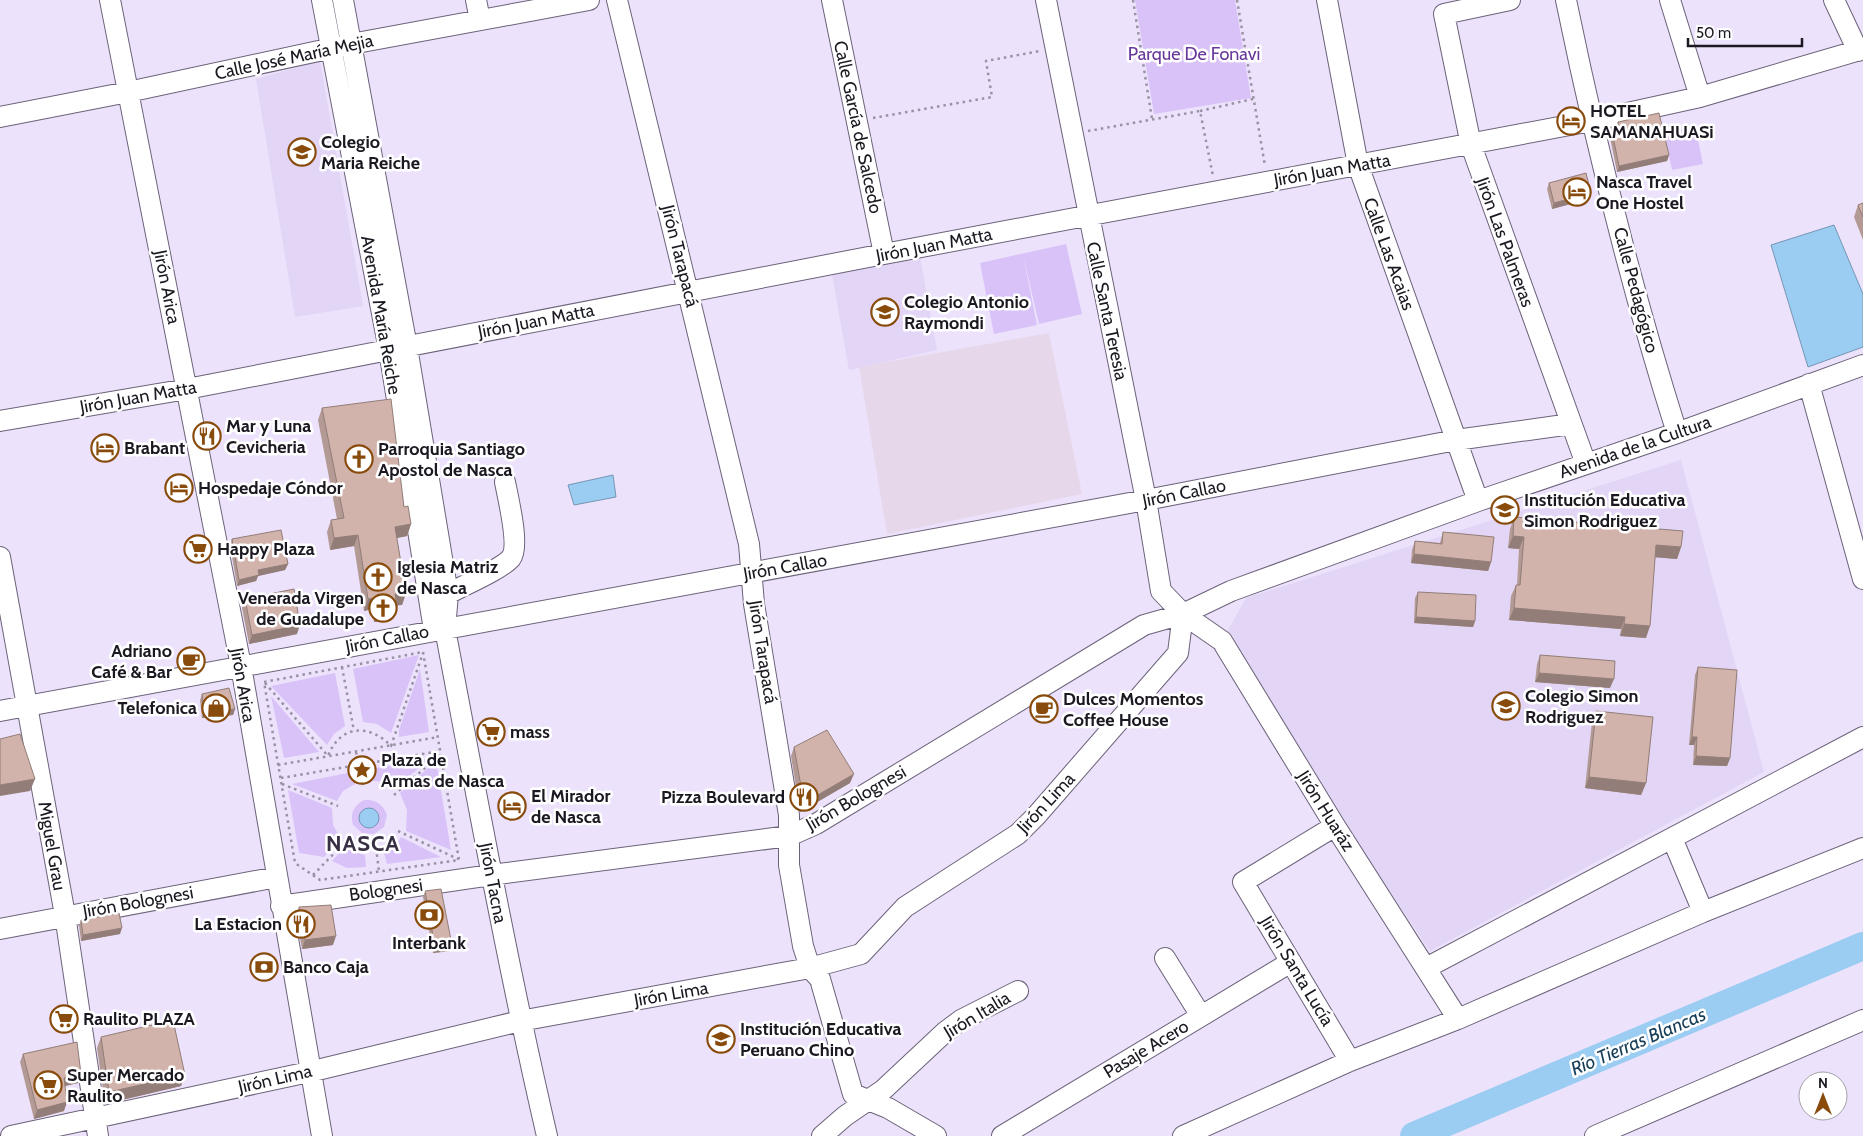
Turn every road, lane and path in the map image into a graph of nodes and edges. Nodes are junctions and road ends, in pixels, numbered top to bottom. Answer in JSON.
{"nodes":[{"id":1,"x":110,"y":0,"type":"edge"},
{"id":2,"x":322,"y":0,"type":"edge"},
{"id":3,"x":342,"y":0,"type":"edge"},
{"id":4,"x":476,"y":0,"type":"edge"},
{"id":5,"x":589,"y":0,"type":"edge"},
{"id":6,"x":617,"y":0,"type":"edge"},
{"id":7,"x":832,"y":0,"type":"edge"},
{"id":8,"x":1046,"y":0,"type":"edge"},
{"id":9,"x":1133,"y":0,"type":"edge"},
{"id":10,"x":1237,"y":0,"type":"edge"},
{"id":11,"x":1327,"y":0,"type":"edge"},
{"id":12,"x":1510,"y":0,"type":"edge"},
{"id":13,"x":1566,"y":0,"type":"edge"},
{"id":14,"x":1670,"y":0,"type":"edge"},
{"id":15,"x":1834,"y":0,"type":"edge"},
{"id":16,"x":480,"y":20,"type":"junction"},
{"id":17,"x":351,"y":44,"type":"junction"},
{"id":18,"x":331,"y":48,"type":"junction"},
{"id":19,"x":1056,"y":48,"type":"junction"},
{"id":20,"x":1860,"y":50,"type":"edge"},
{"id":21,"x":128,"y":92,"type":"junction"},
{"id":22,"x":1700,"y":96,"type":"junction"},
{"id":23,"x":1253,"y":99,"type":"junction"},
{"id":24,"x":1200,"y":111,"type":"junction"},
{"id":25,"x":0,"y":117,"type":"edge"},
{"id":26,"x":1152,"y":119,"type":"junction"},
{"id":27,"x":857,"y":121,"type":"junction"},
{"id":28,"x":1591,"y":121,"type":"junction"},
{"id":29,"x":1072,"y":134,"type":"junction"},
{"id":30,"x":1471,"y":145,"type":"junction"},
{"id":31,"x":1358,"y":166,"type":"junction"},
{"id":32,"x":1267,"y":182,"type":"junction"},
{"id":33,"x":1216,"y":192,"type":"junction"},
{"id":34,"x":1088,"y":215,"type":"junction"},
{"id":35,"x":884,"y":254,"type":"junction"},
{"id":36,"x":689,"y":291,"type":"junction"},
{"id":37,"x":398,"y":348,"type":"junction"},
{"id":38,"x":1863,"y":365,"type":"edge"},
{"id":39,"x":1809,"y":384,"type":"junction"},
{"id":40,"x":187,"y":388,"type":"junction"},
{"id":41,"x":0,"y":421,"type":"edge"},
{"id":42,"x":1571,"y":424,"type":"junction"},
{"id":43,"x":1677,"y":433,"type":"junction"},
{"id":44,"x":1456,"y":440,"type":"junction"},
{"id":45,"x":1586,"y":464,"type":"junction"},
{"id":46,"x":506,"y":482,"type":"dead end"},
{"id":47,"x":1146,"y":500,"type":"junction"},
{"id":48,"x":1478,"y":501,"type":"junction"},
{"id":49,"x":0,"y":557,"type":"edge"},
{"id":50,"x":752,"y":573,"type":"junction"},
{"id":51,"x":1863,"y":579,"type":"edge"},
{"id":52,"x":448,"y":594,"type":"junction"},
{"id":53,"x":1183,"y":614,"type":"junction"},
{"id":54,"x":440,"y":630,"type":"junction"},
{"id":55,"x":424,"y":652,"type":"junction"},
{"id":56,"x":240,"y":666,"type":"junction"},
{"id":57,"x":342,"y":667,"type":"junction"},
{"id":58,"x":264,"y":682,"type":"junction"},
{"id":59,"x":28,"y":706,"type":"junction"},
{"id":60,"x":0,"y":712,"type":"edge"},
{"id":61,"x":354,"y":731,"type":"junction"},
{"id":62,"x":1863,"y":737,"type":"edge"},
{"id":63,"x":438,"y":738,"type":"junction"},
{"id":64,"x":391,"y":746,"type":"junction"},
{"id":65,"x":356,"y":752,"type":"junction"},
{"id":66,"x":441,"y":752,"type":"junction"},
{"id":67,"x":328,"y":756,"type":"junction"},
{"id":68,"x":278,"y":765,"type":"junction"},
{"id":69,"x":358,"y":765,"type":"junction"},
{"id":70,"x":281,"y":778,"type":"junction"},
{"id":71,"x":282,"y":784,"type":"junction"},
{"id":72,"x":363,"y":784,"type":"dead end"},
{"id":73,"x":394,"y":795,"type":"dead end"},
{"id":74,"x":338,"y":806,"type":"dead end"},
{"id":75,"x":1335,"y":826,"type":"junction"},
{"id":76,"x":398,"y":831,"type":"dead end"},
{"id":77,"x":789,"y":836,"type":"junction"},
{"id":78,"x":1672,"y":838,"type":"junction"},
{"id":79,"x":346,"y":840,"type":"dead end"},
{"id":80,"x":376,"y":848,"type":"dead end"},
{"id":81,"x":1863,"y":848,"type":"edge"},
{"id":82,"x":459,"y":860,"type":"junction"},
{"id":83,"x":379,"y":871,"type":"junction"},
{"id":84,"x":313,"y":875,"type":"junction"},
{"id":85,"x":491,"y":875,"type":"junction"},
{"id":86,"x":277,"y":878,"type":"junction"},
{"id":87,"x":281,"y":906,"type":"junction"},
{"id":88,"x":1703,"y":912,"type":"junction"},
{"id":89,"x":65,"y":916,"type":"junction"},
{"id":90,"x":0,"y":929,"type":"edge"},
{"id":91,"x":1164,"y":958,"type":"dead end"},
{"id":92,"x":1291,"y":962,"type":"junction"},
{"id":93,"x":810,"y":968,"type":"junction"},
{"id":94,"x":1426,"y":968,"type":"junction"},
{"id":95,"x":1018,"y":991,"type":"dead end"},
{"id":96,"x":1201,"y":1016,"type":"junction"},
{"id":97,"x":1458,"y":1019,"type":"junction"},
{"id":98,"x":1863,"y":1020,"type":"edge"},
{"id":99,"x":520,"y":1022,"type":"junction"},
{"id":100,"x":1350,"y":1061,"type":"junction"},
{"id":101,"x":309,"y":1072,"type":"junction"},
{"id":102,"x":867,"y":1100,"type":"junction"},
{"id":103,"x":97,"y":1128,"type":"edge"},
{"id":104,"x":1604,"y":1134,"type":"edge"},
{"id":105,"x":11,"y":1136,"type":"edge"},
{"id":106,"x":322,"y":1136,"type":"edge"},
{"id":107,"x":547,"y":1136,"type":"edge"},
{"id":108,"x":822,"y":1136,"type":"edge"},
{"id":109,"x":936,"y":1136,"type":"edge"},
{"id":110,"x":1002,"y":1136,"type":"edge"},
{"id":111,"x":1183,"y":1136,"type":"edge"}],
"edges":[{"from":1,"to":21,"type":"street","name":"Jirón Arica"},
{"from":2,"to":18,"type":"street","name":"Avenida María Reiche"},
{"from":3,"to":17,"type":"street","name":"Avenida María Reiche"},
{"from":4,"to":16,"type":"street"},
{"from":5,"to":16,"type":"street","name":"Calle José María Mejia"},
{"from":6,"to":36,"type":"street","name":"Jirón Tarapacá"},
{"from":7,"to":27,"type":"street","name":"Calle García de Salcedo"},
{"from":8,"to":19,"type":"street","name":"Calle Santa Teresia"},
{"from":9,"to":26,"type":"path"},
{"from":10,"to":23,"type":"path"},
{"from":11,"to":31,"type":"street","name":"Calle Las Acaias"},
{"from":12,"to":30,"type":"street","name":"Jirón Las Palmeras"},
{"from":13,"to":28,"type":"street","name":"Calle Pedagógico"},
{"from":14,"to":22,"type":"street"},
{"from":15,"to":20,"type":"street"},
{"from":16,"to":17,"type":"street","name":"Calle José María Mejia"},
{"from":17,"to":18,"type":"street","name":"Calle José María Mejia"},
{"from":17,"to":37,"type":"street","name":"Avenida María Reiche"},
{"from":18,"to":21,"type":"street","name":"Calle José María Mejia"},
{"from":18,"to":37,"type":"street","name":"Avenida María Reiche"},
{"from":19,"to":27,"type":"path"},
{"from":19,"to":29,"type":"street","name":"Calle Santa Teresia"},
{"from":20,"to":22,"type":"street","name":"Jirón Juan Matta"},
{"from":21,"to":25,"type":"street","name":"Calle José María Mejia"},
{"from":21,"to":40,"type":"street","name":"Jirón Arica"},
{"from":22,"to":28,"type":"street","name":"Jirón Juan Matta"},
{"from":23,"to":24,"type":"path"},
{"from":23,"to":32,"type":"path"},
{"from":24,"to":26,"type":"path"},
{"from":24,"to":33,"type":"path"},
{"from":26,"to":29,"type":"path"},
{"from":27,"to":35,"type":"street","name":"Calle García de Salcedo"},
{"from":28,"to":30,"type":"street","name":"Jirón Juan Matta"},
{"from":28,"to":43,"type":"street","name":"Calle Pedagógico"},
{"from":29,"to":34,"type":"street","name":"Calle Santa Teresia"},
{"from":30,"to":31,"type":"street","name":"Jirón Juan Matta"},
{"from":30,"to":42,"type":"street","name":"Jirón Las Palmeras"},
{"from":31,"to":32,"type":"street","name":"Jirón Juan Matta"},
{"from":31,"to":44,"type":"street","name":"Calle Las Acaias"},
{"from":32,"to":33,"type":"street","name":"Jirón Juan Matta"},
{"from":33,"to":34,"type":"street","name":"Jirón Juan Matta"},
{"from":34,"to":35,"type":"street","name":"Jirón Juan Matta"},
{"from":34,"to":47,"type":"street","name":"Calle Santa Teresia"},
{"from":35,"to":36,"type":"street","name":"Jirón Juan Matta"},
{"from":36,"to":37,"type":"street","name":"Jirón Juan Matta"},
{"from":36,"to":50,"type":"street","name":"Jirón Tarapacá"},
{"from":37,"to":40,"type":"street","name":"Jirón Juan Matta"},
{"from":37,"to":52,"type":"street","name":"Avenida María Reiche"},
{"from":37,"to":54,"type":"street","name":"Avenida María Reiche"},
{"from":38,"to":39,"type":"street","name":"Avenida de la Cultura"},
{"from":39,"to":43,"type":"street","name":"Avenida de la Cultura"},
{"from":39,"to":51,"type":"street"},
{"from":40,"to":41,"type":"street","name":"Jirón Juan Matta"},
{"from":40,"to":56,"type":"street","name":"Jirón Arica"},
{"from":42,"to":44,"type":"street","name":"Jirón Callao"},
{"from":42,"to":45,"type":"street","name":"Jirón Las Palmeras"},
{"from":43,"to":45,"type":"street","name":"Avenida de la Cultura"},
{"from":44,"to":47,"type":"street","name":"Jirón Callao"},
{"from":44,"to":48,"type":"street","name":"Calle Las Acaias"},
{"from":45,"to":48,"type":"street","name":"Avenida de la Cultura"},
{"from":46,"to":52,"type":"street"},
{"from":47,"to":50,"type":"street","name":"Jirón Callao"},
{"from":47,"to":53,"type":"street","name":"Calle Santa Teresia"},
{"from":48,"to":53,"type":"street","name":"Avenida de la Cultura"},
{"from":49,"to":59,"type":"street","name":"Miguel Grau"},
{"from":50,"to":54,"type":"street","name":"Jirón Callao"},
{"from":50,"to":77,"type":"street","name":"Jirón Tarapacá"},
{"from":52,"to":54,"type":"street","name":"Avenida María Reiche"},
{"from":53,"to":75,"type":"street","name":"Jirón Huaráz"},
{"from":53,"to":77,"type":"street","name":"Jirón Bolognesi"},
{"from":53,"to":93,"type":"street","name":"Jirón Lima"},
{"from":54,"to":56,"type":"street","name":"Jirón Callao"},
{"from":54,"to":85,"type":"street","name":"Jirón Tacna"},
{"from":55,"to":57,"type":"path"},
{"from":55,"to":63,"type":"path"},
{"from":55,"to":64,"type":"path"},
{"from":56,"to":59,"type":"street","name":"Jirón Callao"},
{"from":56,"to":86,"type":"street","name":"Jirón Arica"},
{"from":57,"to":58,"type":"path"},
{"from":57,"to":61,"type":"path"},
{"from":58,"to":67,"type":"path"},
{"from":58,"to":68,"type":"path"},
{"from":59,"to":60,"type":"street","name":"Jirón Callao"},
{"from":59,"to":89,"type":"street","name":"Miguel Grau"},
{"from":61,"to":64,"type":"path"},
{"from":61,"to":67,"type":"path"},
{"from":62,"to":78,"type":"street"},
{"from":63,"to":64,"type":"path"},
{"from":63,"to":66,"type":"path"},
{"from":64,"to":65,"type":"path"},
{"from":65,"to":67,"type":"path"},
{"from":65,"to":69,"type":"path"},
{"from":66,"to":69,"type":"path"},
{"from":66,"to":73,"type":"path"},
{"from":66,"to":82,"type":"path"},
{"from":67,"to":68,"type":"path"},
{"from":68,"to":70,"type":"path"},
{"from":69,"to":70,"type":"path"},
{"from":69,"to":72,"type":"path"},
{"from":70,"to":71,"type":"path"},
{"from":71,"to":74,"type":"path"},
{"from":71,"to":84,"type":"path"},
{"from":75,"to":92,"type":"street","name":"Jirón Santa Lucía"},
{"from":75,"to":94,"type":"street","name":"Jirón Huaráz"},
{"from":76,"to":82,"type":"path"},
{"from":77,"to":85,"type":"street","name":"Jirón Bolognesi"},
{"from":77,"to":93,"type":"street","name":"Jirón Tarapacá"},
{"from":78,"to":88,"type":"street"},
{"from":78,"to":94,"type":"street"},
{"from":79,"to":84,"type":"path"},
{"from":80,"to":83,"type":"path"},
{"from":81,"to":88,"type":"street"},
{"from":82,"to":83,"type":"path"},
{"from":83,"to":84,"type":"path"},
{"from":85,"to":87,"type":"street","name":"Bolognesi"},
{"from":85,"to":99,"type":"street","name":"Jirón Tacna"},
{"from":86,"to":87,"type":"street","name":"Jirón Arica"},
{"from":86,"to":89,"type":"street","name":"Jirón Bolognesi"},
{"from":87,"to":101,"type":"street","name":"Jirón Arica"},
{"from":88,"to":97,"type":"street"},
{"from":89,"to":90,"type":"street","name":"Jirón Bolognesi"},
{"from":89,"to":103,"type":"street","name":"Miguel Grau"},
{"from":91,"to":96,"type":"street"},
{"from":92,"to":96,"type":"street","name":"Pasaje Acero"},
{"from":92,"to":100,"type":"street","name":"Jirón Santa Lucía"},
{"from":93,"to":99,"type":"street","name":"Jirón Lima"},
{"from":93,"to":102,"type":"street","name":"Jirón Tarapacá"},
{"from":94,"to":97,"type":"street","name":"Jirón Huaráz"},
{"from":95,"to":102,"type":"street","name":"Jirón Italia"},
{"from":96,"to":110,"type":"street","name":"Pasaje Acero"},
{"from":97,"to":100,"type":"street"},
{"from":98,"to":104,"type":"street"},
{"from":99,"to":101,"type":"street","name":"Jirón Lima"},
{"from":99,"to":107,"type":"street","name":"Jirón Tacna"},
{"from":100,"to":111,"type":"street"},
{"from":101,"to":103,"type":"street","name":"Jirón Lima"},
{"from":101,"to":106,"type":"street","name":"Jirón Arica"},
{"from":102,"to":108,"type":"street","name":"Jirón Italia"},
{"from":102,"to":109,"type":"street","name":"Jirón Tarapacá"},
{"from":103,"to":105,"type":"street","name":"Jirón Lima"}]}
